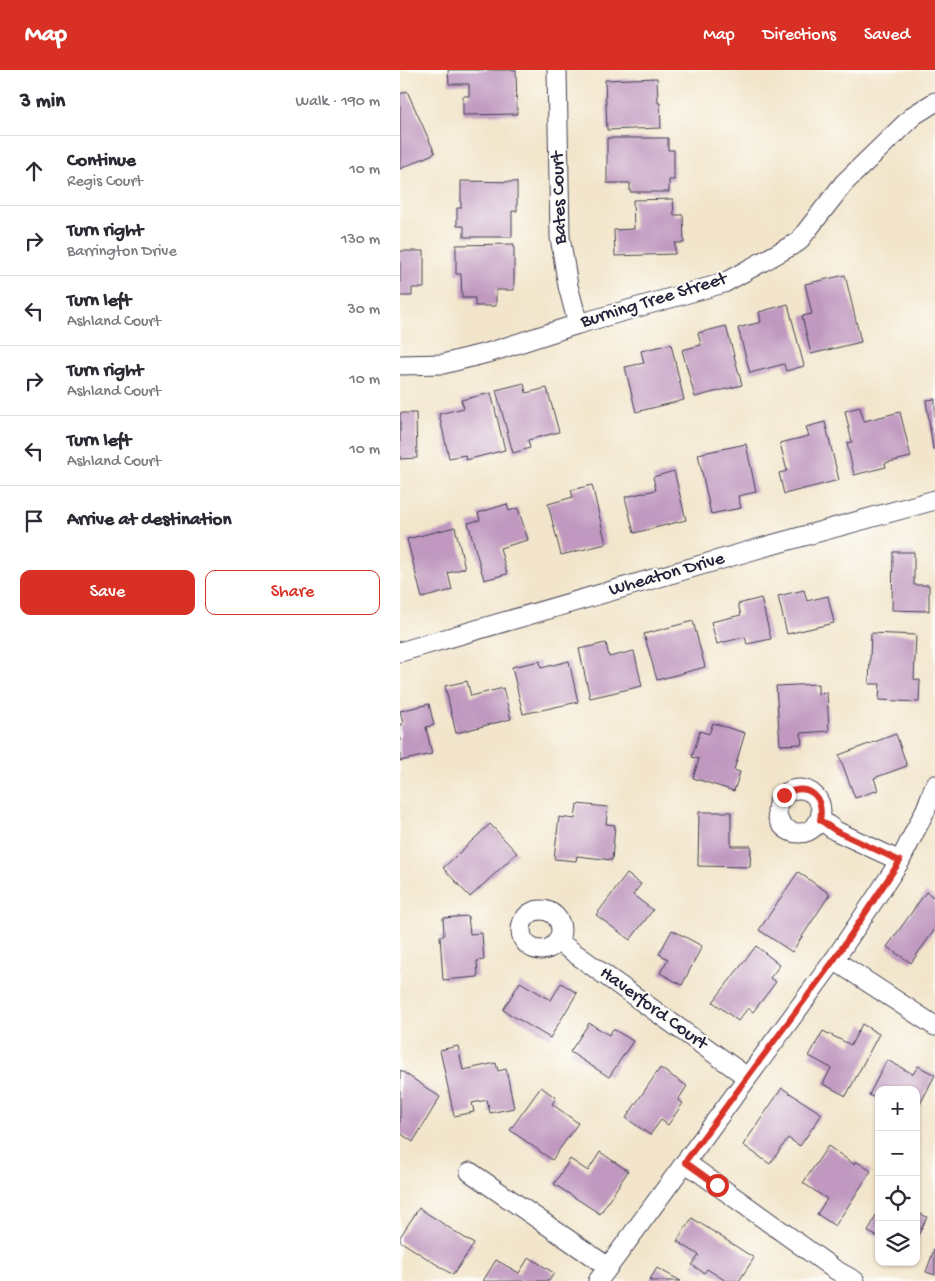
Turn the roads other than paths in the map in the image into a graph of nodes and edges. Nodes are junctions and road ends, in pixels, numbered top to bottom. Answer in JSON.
{"nodes":[{"id":1,"x":557,"y":70,"type":"edge"},
{"id":2,"x":935,"y":102,"type":"edge"},
{"id":3,"x":578,"y":324,"type":"junction"},
{"id":4,"x":400,"y":365,"type":"edge"},
{"id":5,"x":935,"y":500,"type":"edge"},
{"id":6,"x":400,"y":652,"type":"edge"},
{"id":7,"x":935,"y":785,"type":"edge"},
{"id":8,"x":820,"y":820,"type":"dead end"},
{"id":9,"x":900,"y":861,"type":"junction"},
{"id":10,"x":559,"y":942,"type":"dead end"},
{"id":11,"x":834,"y":960,"type":"junction"},
{"id":12,"x":935,"y":1026,"type":"edge"},
{"id":13,"x":747,"y":1077,"type":"junction"},
{"id":14,"x":685,"y":1162,"type":"junction"},
{"id":15,"x":470,"y":1172,"type":"dead end"},
{"id":16,"x":603,"y":1274,"type":"edge"},
{"id":17,"x":855,"y":1281,"type":"edge"}],
"edges":[{"from":1,"to":3,"type":"street","name":"Bates Court"},
{"from":2,"to":3,"type":"street","name":"Burning Tree Street"},
{"from":3,"to":4,"type":"street","name":"Burning Tree Street"},
{"from":5,"to":6,"type":"street","name":"Wheaton Drive"},
{"from":7,"to":9,"type":"street"},
{"from":8,"to":9,"type":"street"},
{"from":9,"to":11,"type":"street"},
{"from":10,"to":13,"type":"street","name":"Haverford Court"},
{"from":11,"to":12,"type":"street"},
{"from":11,"to":13,"type":"street"},
{"from":13,"to":14,"type":"street"},
{"from":14,"to":16,"type":"street"},
{"from":14,"to":17,"type":"street"},
{"from":15,"to":16,"type":"street"}]}
